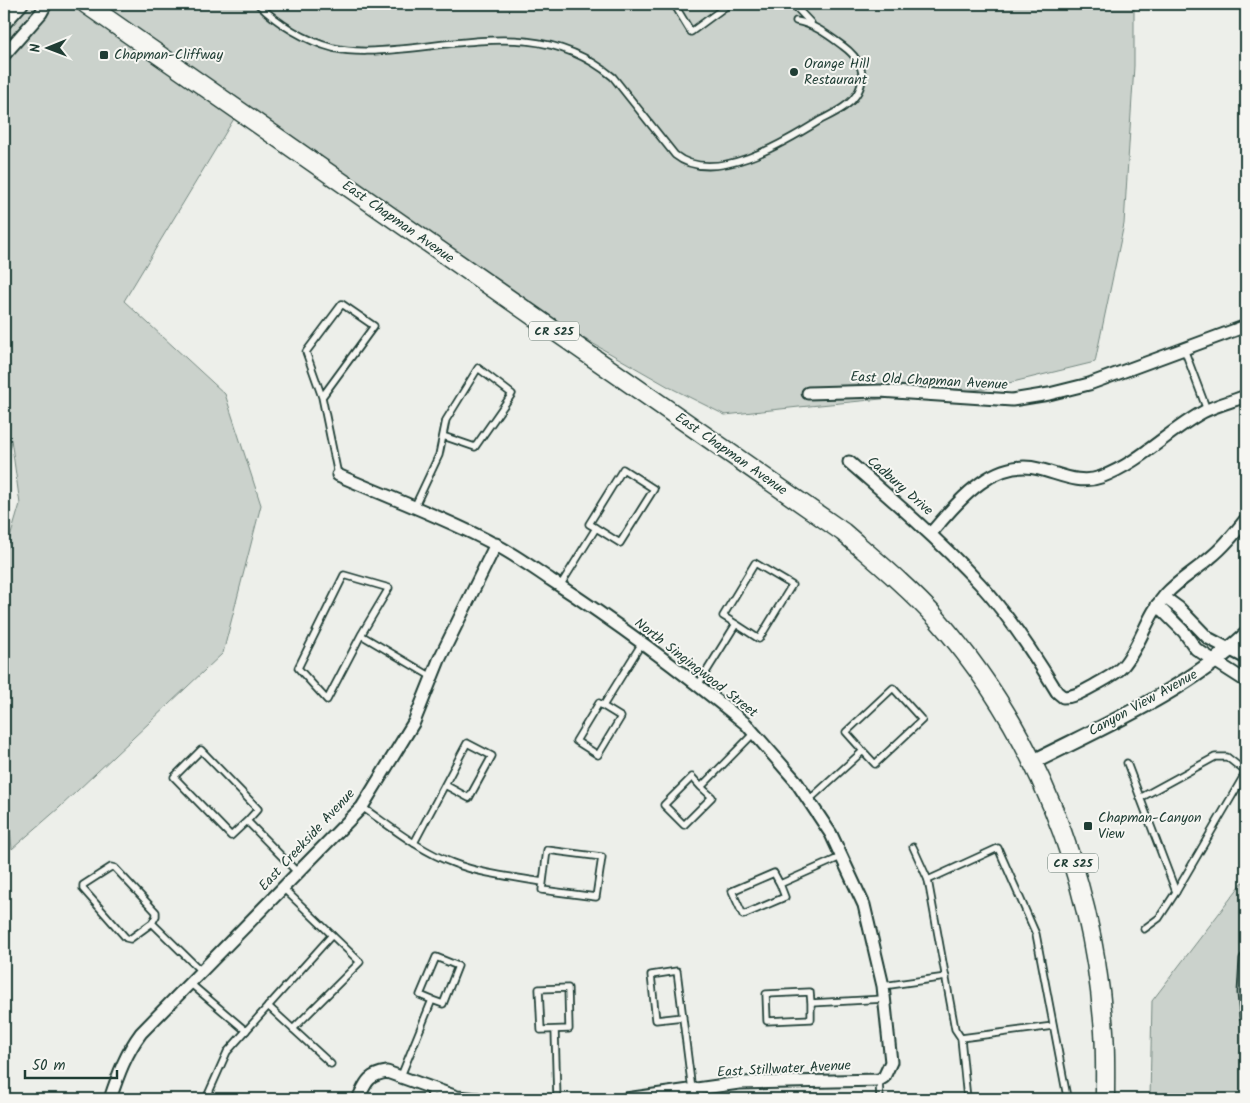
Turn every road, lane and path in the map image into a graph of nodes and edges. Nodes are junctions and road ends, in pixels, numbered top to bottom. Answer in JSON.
{"nodes":[{"id":1,"x":22,"y":4,"type":"edge"},
{"id":2,"x":46,"y":4,"type":"edge"},
{"id":3,"x":86,"y":4,"type":"edge"},
{"id":4,"x":258,"y":4,"type":"edge"},
{"id":5,"x":674,"y":4,"type":"edge"},
{"id":6,"x":729,"y":4,"type":"edge"},
{"id":7,"x":792,"y":4,"type":"edge"},
{"id":8,"x":796,"y":21,"type":"dead end"},
{"id":9,"x":4,"y":24,"type":"edge"},
{"id":10,"x":814,"y":27,"type":"junction"},
{"id":11,"x":5,"y":52,"type":"edge"},
{"id":12,"x":1246,"y":326,"type":"edge"},
{"id":13,"x":1184,"y":349,"type":"junction"},
{"id":14,"x":808,"y":393,"type":"dead end"},
{"id":15,"x":1246,"y":396,"type":"edge"},
{"id":16,"x":322,"y":397,"type":"junction"},
{"id":17,"x":1229,"y":402,"type":"junction"},
{"id":18,"x":1246,"y":403,"type":"edge"},
{"id":19,"x":1207,"y":410,"type":"junction"},
{"id":20,"x":443,"y":436,"type":"junction"},
{"id":21,"x":849,"y":462,"type":"dead end"},
{"id":22,"x":338,"y":475,"type":"joint"},
{"id":23,"x":414,"y":508,"type":"junction"},
{"id":24,"x":1246,"y":519,"type":"edge"},
{"id":25,"x":596,"y":528,"type":"junction"},
{"id":26,"x":930,"y":533,"type":"junction"},
{"id":27,"x":496,"y":544,"type":"junction"},
{"id":28,"x":560,"y":586,"type":"junction"},
{"id":29,"x":1161,"y":601,"type":"junction"},
{"id":30,"x":736,"y":624,"type":"junction"},
{"id":31,"x":361,"y":635,"type":"junction"},
{"id":32,"x":1246,"y":635,"type":"edge"},
{"id":33,"x":642,"y":644,"type":"junction"},
{"id":34,"x":1230,"y":650,"type":"junction"},
{"id":35,"x":1246,"y":658,"type":"edge"},
{"id":36,"x":1216,"y":662,"type":"junction"},
{"id":37,"x":432,"y":677,"type":"junction"},
{"id":38,"x":1246,"y":681,"type":"edge"},
{"id":39,"x":698,"y":685,"type":"junction"},
{"id":40,"x":603,"y":706,"type":"junction"},
{"id":41,"x":754,"y":733,"type":"junction"},
{"id":42,"x":863,"y":751,"type":"junction"},
{"id":43,"x":1033,"y":762,"type":"junction"},
{"id":44,"x":1127,"y":763,"type":"dead end"},
{"id":45,"x":1246,"y":772,"type":"edge"},
{"id":46,"x":445,"y":785,"type":"junction"},
{"id":47,"x":701,"y":787,"type":"junction"},
{"id":48,"x":1140,"y":798,"type":"junction"},
{"id":49,"x":809,"y":800,"type":"junction"},
{"id":50,"x":362,"y":807,"type":"junction"},
{"id":51,"x":247,"y":821,"type":"junction"},
{"id":52,"x":414,"y":843,"type":"junction"},
{"id":53,"x":913,"y":847,"type":"dead end"},
{"id":54,"x":842,"y":856,"type":"junction"},
{"id":55,"x":298,"y":873,"type":"junction"},
{"id":56,"x":928,"y":880,"type":"junction"},
{"id":57,"x":543,"y":882,"type":"junction"},
{"id":58,"x":780,"y":884,"type":"junction"},
{"id":59,"x":283,"y":888,"type":"junction"},
{"id":60,"x":1176,"y":892,"type":"junction"},
{"id":61,"x":152,"y":922,"type":"junction"},
{"id":62,"x":1144,"y":929,"type":"dead end"},
{"id":63,"x":332,"y":935,"type":"junction"},
{"id":64,"x":1246,"y":958,"type":"edge"},
{"id":65,"x":202,"y":972,"type":"junction"},
{"id":66,"x":946,"y":977,"type":"junction"},
{"id":67,"x":191,"y":984,"type":"junction"},
{"id":68,"x":883,"y":986,"type":"junction"},
{"id":69,"x":884,"y":999,"type":"junction"},
{"id":70,"x":432,"y":1000,"type":"junction"},
{"id":71,"x":811,"y":1003,"type":"junction"},
{"id":72,"x":268,"y":1006,"type":"junction"},
{"id":73,"x":683,"y":1017,"type":"junction"},
{"id":74,"x":1246,"y":1017,"type":"edge"},
{"id":75,"x":1053,"y":1026,"type":"junction"},
{"id":76,"x":292,"y":1029,"type":"junction"},
{"id":77,"x":555,"y":1030,"type":"junction"},
{"id":78,"x":246,"y":1031,"type":"junction"},
{"id":79,"x":961,"y":1038,"type":"junction"},
{"id":80,"x":331,"y":1064,"type":"dead end"},
{"id":81,"x":401,"y":1076,"type":"junction"},
{"id":82,"x":881,"y":1079,"type":"junction"},
{"id":83,"x":434,"y":1088,"type":"junction"},
{"id":84,"x":692,"y":1090,"type":"junction"},
{"id":85,"x":676,"y":1096,"type":"edge"},
{"id":86,"x":1066,"y":1097,"type":"dead end"},
{"id":87,"x":208,"y":1098,"type":"edge"},
{"id":88,"x":110,"y":1099,"type":"edge"},
{"id":89,"x":358,"y":1099,"type":"edge"},
{"id":90,"x":429,"y":1099,"type":"edge"},
{"id":91,"x":478,"y":1099,"type":"edge"},
{"id":92,"x":557,"y":1099,"type":"edge"},
{"id":93,"x":626,"y":1099,"type":"edge"},
{"id":94,"x":880,"y":1099,"type":"edge"},
{"id":95,"x":967,"y":1099,"type":"edge"},
{"id":96,"x":1105,"y":1099,"type":"edge"}],
"edges":[{"from":1,"to":9,"type":"street"},
{"from":2,"to":11,"type":"street"},
{"from":3,"to":43,"type":"main road","name":"East Chapman Avenue","number":"CR S25"},
{"from":4,"to":10,"type":"lane"},
{"from":5,"to":6,"type":"lane"},
{"from":7,"to":10,"type":"lane"},
{"from":8,"to":10,"type":"lane"},
{"from":12,"to":13,"type":"street","name":"East Old Chapman Avenue"},
{"from":13,"to":14,"type":"street","name":"East Old Chapman Avenue"},
{"from":13,"to":19,"type":"lane"},
{"from":15,"to":17,"type":"street"},
{"from":16,"to":16,"type":"lane"},
{"from":16,"to":22,"type":"lane"},
{"from":17,"to":18,"type":"street"},
{"from":17,"to":19,"type":"street"},
{"from":19,"to":26,"type":"street"},
{"from":20,"to":20,"type":"lane"},
{"from":20,"to":23,"type":"lane"},
{"from":21,"to":26,"type":"street","name":"Cadbury Drive"},
{"from":22,"to":23,"type":"street","name":"North Singingwood Street"},
{"from":23,"to":27,"type":"street","name":"North Singingwood Street"},
{"from":24,"to":29,"type":"street"},
{"from":25,"to":25,"type":"lane"},
{"from":25,"to":28,"type":"lane"},
{"from":26,"to":29,"type":"street","name":"Cadbury Drive"},
{"from":27,"to":28,"type":"street","name":"North Singingwood Street"},
{"from":27,"to":37,"type":"street","name":"East Creekside Avenue"},
{"from":28,"to":33,"type":"street","name":"North Singingwood Street"},
{"from":29,"to":34,"type":"street"},
{"from":29,"to":36,"type":"street"},
{"from":30,"to":30,"type":"lane"},
{"from":30,"to":39,"type":"lane"},
{"from":31,"to":31,"type":"lane"},
{"from":31,"to":37,"type":"lane"},
{"from":32,"to":34,"type":"street","name":"Canyon View Avenue"},
{"from":33,"to":39,"type":"street","name":"North Singingwood Street"},
{"from":33,"to":40,"type":"lane"},
{"from":34,"to":35,"type":"street"},
{"from":34,"to":36,"type":"street","name":"Canyon View Avenue"},
{"from":36,"to":38,"type":"street"},
{"from":36,"to":43,"type":"street","name":"Canyon View Avenue"},
{"from":37,"to":50,"type":"street","name":"East Creekside Avenue"},
{"from":39,"to":41,"type":"street","name":"North Singingwood Street"},
{"from":40,"to":40,"type":"lane"},
{"from":41,"to":47,"type":"lane"},
{"from":41,"to":49,"type":"street","name":"North Singingwood Street"},
{"from":42,"to":42,"type":"lane"},
{"from":42,"to":49,"type":"lane"},
{"from":43,"to":96,"type":"main road","name":"East Chapman Avenue","number":"CR S25"},
{"from":44,"to":48,"type":"lane"},
{"from":45,"to":48,"type":"lane"},
{"from":45,"to":60,"type":"lane"},
{"from":46,"to":46,"type":"lane"},
{"from":46,"to":52,"type":"lane"},
{"from":47,"to":47,"type":"lane"},
{"from":48,"to":60,"type":"lane"},
{"from":49,"to":54,"type":"street","name":"North Singingwood Street"},
{"from":50,"to":52,"type":"lane"},
{"from":50,"to":55,"type":"street","name":"East Creekside Avenue"},
{"from":51,"to":51,"type":"lane"},
{"from":51,"to":55,"type":"lane"},
{"from":52,"to":57,"type":"lane"},
{"from":53,"to":56,"type":"lane"},
{"from":54,"to":58,"type":"lane"},
{"from":54,"to":68,"type":"street","name":"North Singingwood Street"},
{"from":55,"to":59,"type":"street","name":"East Creekside Avenue"},
{"from":56,"to":66,"type":"lane"},
{"from":56,"to":75,"type":"lane"},
{"from":57,"to":57,"type":"lane"},
{"from":58,"to":58,"type":"lane"},
{"from":59,"to":63,"type":"lane"},
{"from":59,"to":65,"type":"street","name":"East Creekside Avenue"},
{"from":60,"to":62,"type":"lane"},
{"from":61,"to":61,"type":"lane"},
{"from":61,"to":65,"type":"lane"},
{"from":63,"to":72,"type":"lane"},
{"from":63,"to":76,"type":"lane"},
{"from":64,"to":74,"type":"street"},
{"from":65,"to":67,"type":"street","name":"East Creekside Avenue"},
{"from":66,"to":68,"type":"lane"},
{"from":66,"to":79,"type":"lane"},
{"from":67,"to":78,"type":"lane"},
{"from":67,"to":88,"type":"street","name":"East Creekside Avenue"},
{"from":68,"to":69,"type":"street","name":"North Singingwood Street"},
{"from":69,"to":71,"type":"lane"},
{"from":69,"to":82,"type":"street","name":"North Singingwood Street"},
{"from":70,"to":70,"type":"lane"},
{"from":70,"to":81,"type":"lane"},
{"from":71,"to":71,"type":"lane"},
{"from":72,"to":76,"type":"lane"},
{"from":72,"to":78,"type":"lane"},
{"from":73,"to":73,"type":"lane"},
{"from":73,"to":84,"type":"lane"},
{"from":75,"to":79,"type":"lane"},
{"from":75,"to":86,"type":"lane"},
{"from":76,"to":80,"type":"lane"},
{"from":77,"to":77,"type":"lane"},
{"from":77,"to":92,"type":"lane"},
{"from":78,"to":87,"type":"lane"},
{"from":79,"to":95,"type":"lane"},
{"from":81,"to":83,"type":"street"},
{"from":81,"to":89,"type":"street"},
{"from":82,"to":84,"type":"street","name":"East Stillwater Avenue"},
{"from":82,"to":94,"type":"lane"},
{"from":83,"to":90,"type":"lane"},
{"from":83,"to":91,"type":"street"},
{"from":84,"to":85,"type":"street","name":"East Stillwater Avenue"},
{"from":85,"to":93,"type":"street","name":"East Stillwater Avenue"}]}
